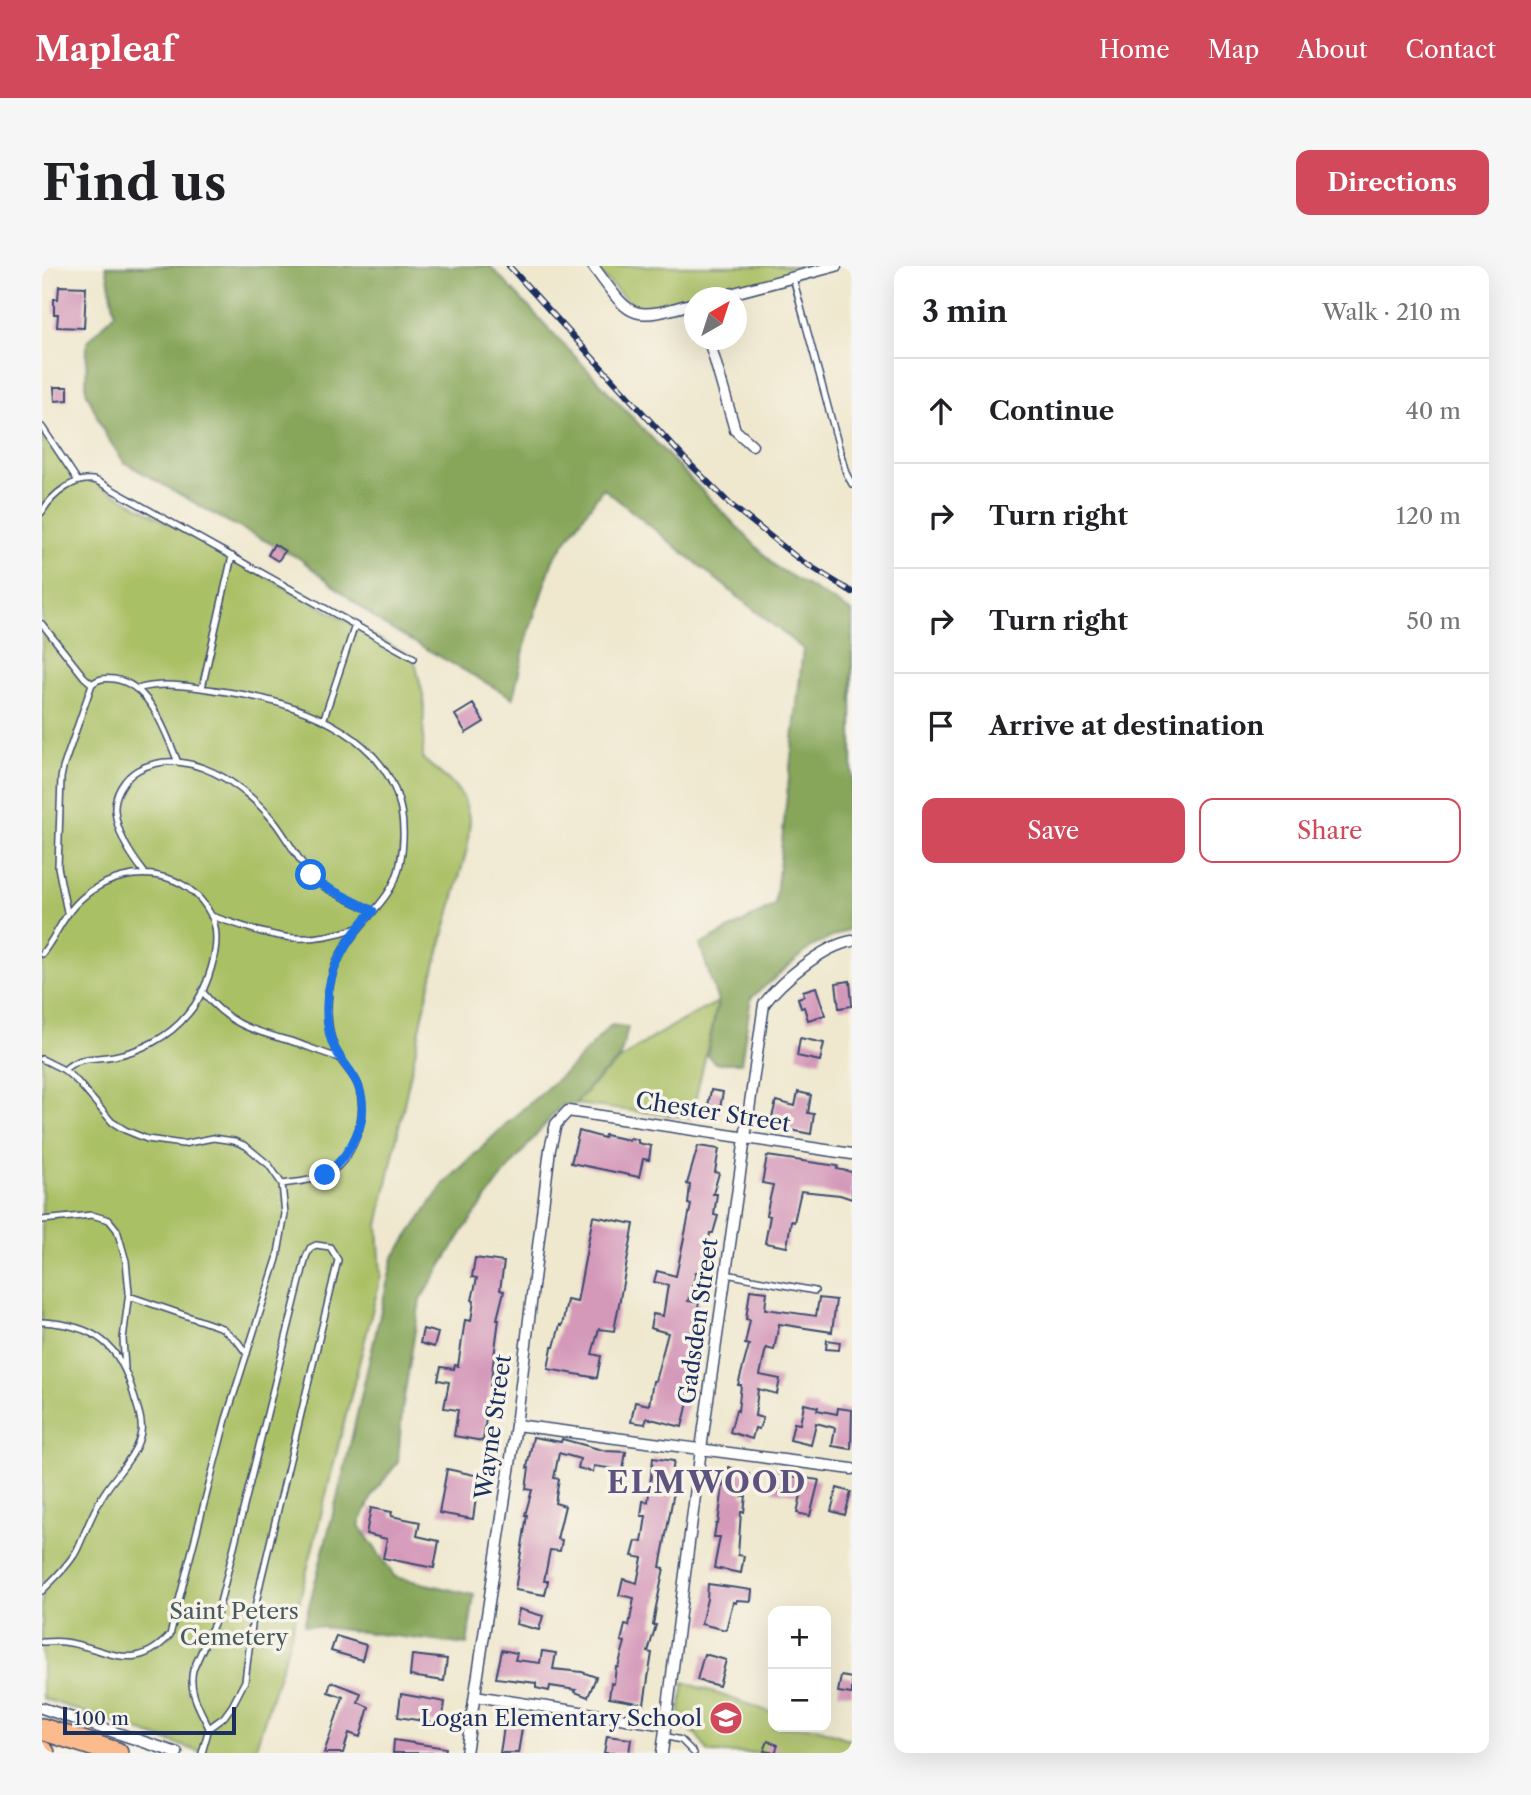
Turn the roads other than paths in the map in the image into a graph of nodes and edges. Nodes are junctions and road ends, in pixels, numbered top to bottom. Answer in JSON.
{"nodes":[{"id":1,"x":593,"y":266,"type":"edge"},
{"id":2,"x":836,"y":266,"type":"edge"},
{"id":3,"x":793,"y":278,"type":"junction"},
{"id":4,"x":747,"y":290,"type":"edge"},
{"id":5,"x":684,"y":305,"type":"edge"},
{"id":6,"x":712,"y":350,"type":"edge"},
{"id":7,"x":42,"y":427,"type":"edge"},
{"id":8,"x":752,"y":445,"type":"dead end"},
{"id":9,"x":78,"y":481,"type":"junction"},
{"id":10,"x":852,"y":484,"type":"edge"},
{"id":11,"x":42,"y":512,"type":"edge"},
{"id":12,"x":232,"y":556,"type":"junction"},
{"id":13,"x":42,"y":624,"type":"edge"},
{"id":14,"x":355,"y":625,"type":"junction"},
{"id":15,"x":414,"y":658,"type":"dead end"},
{"id":16,"x":92,"y":684,"type":"junction"},
{"id":17,"x":202,"y":688,"type":"junction"},
{"id":18,"x":137,"y":689,"type":"junction"},
{"id":19,"x":324,"y":718,"type":"junction"},
{"id":20,"x":177,"y":760,"type":"junction"},
{"id":21,"x":144,"y":873,"type":"junction"},
{"id":22,"x":373,"y":911,"type":"junction"},
{"id":23,"x":67,"y":912,"type":"junction"},
{"id":24,"x":211,"y":915,"type":"junction"},
{"id":25,"x":357,"y":928,"type":"junction"},
{"id":26,"x":852,"y":941,"type":"edge"},
{"id":27,"x":42,"y":954,"type":"edge"},
{"id":28,"x":202,"y":991,"type":"junction"},
{"id":29,"x":340,"y":1058,"type":"junction"},
{"id":30,"x":42,"y":1059,"type":"edge"},
{"id":31,"x":64,"y":1070,"type":"junction"},
{"id":32,"x":568,"y":1111,"type":"joint"},
{"id":33,"x":746,"y":1138,"type":"junction"},
{"id":34,"x":852,"y":1154,"type":"edge"},
{"id":35,"x":282,"y":1184,"type":"junction"},
{"id":36,"x":42,"y":1220,"type":"edge"},
{"id":37,"x":726,"y":1274,"type":"junction"},
{"id":38,"x":815,"y":1291,"type":"dead end"},
{"id":39,"x":129,"y":1296,"type":"junction"},
{"id":40,"x":42,"y":1322,"type":"edge"},
{"id":41,"x":247,"y":1354,"type":"junction"},
{"id":42,"x":126,"y":1372,"type":"junction"},
{"id":43,"x":516,"y":1425,"type":"junction"},
{"id":44,"x":701,"y":1450,"type":"junction"},
{"id":45,"x":852,"y":1469,"type":"edge"},
{"id":46,"x":42,"y":1591,"type":"edge"},
{"id":47,"x":42,"y":1642,"type":"edge"},
{"id":48,"x":475,"y":1696,"type":"junction"},
{"id":49,"x":42,"y":1708,"type":"edge"},
{"id":50,"x":209,"y":1728,"type":"junction"},
{"id":51,"x":42,"y":1729,"type":"edge"},
{"id":52,"x":665,"y":1730,"type":"junction"},
{"id":53,"x":117,"y":1753,"type":"edge"},
{"id":54,"x":177,"y":1753,"type":"edge"},
{"id":55,"x":202,"y":1753,"type":"edge"},
{"id":56,"x":466,"y":1753,"type":"edge"},
{"id":57,"x":662,"y":1753,"type":"edge"},
{"id":58,"x":694,"y":1753,"type":"edge"}],
"edges":[{"from":1,"to":5,"type":"street"},
{"from":2,"to":3,"type":"street"},
{"from":3,"to":4,"type":"street"},
{"from":3,"to":10,"type":"lane"},
{"from":6,"to":8,"type":"street"},
{"from":7,"to":9,"type":"lane"},
{"from":9,"to":11,"type":"lane"},
{"from":9,"to":12,"type":"lane"},
{"from":12,"to":14,"type":"lane"},
{"from":12,"to":17,"type":"lane"},
{"from":13,"to":16,"type":"lane"},
{"from":14,"to":15,"type":"lane"},
{"from":14,"to":19,"type":"lane"},
{"from":16,"to":18,"type":"lane"},
{"from":16,"to":23,"type":"lane"},
{"from":17,"to":18,"type":"lane"},
{"from":17,"to":19,"type":"lane"},
{"from":18,"to":20,"type":"lane"},
{"from":19,"to":22,"type":"lane"},
{"from":20,"to":21,"type":"lane"},
{"from":20,"to":22,"type":"lane"},
{"from":21,"to":23,"type":"lane"},
{"from":21,"to":24,"type":"lane"},
{"from":22,"to":25,"type":"lane"},
{"from":23,"to":27,"type":"lane"},
{"from":24,"to":25,"type":"lane"},
{"from":24,"to":28,"type":"lane"},
{"from":25,"to":29,"type":"lane"},
{"from":26,"to":33,"type":"street","name":"Gadsden Street"},
{"from":28,"to":29,"type":"lane"},
{"from":28,"to":31,"type":"lane"},
{"from":29,"to":35,"type":"lane"},
{"from":30,"to":31,"type":"lane"},
{"from":31,"to":35,"type":"lane"},
{"from":32,"to":33,"type":"street","name":"Chester Street"},
{"from":32,"to":43,"type":"street","name":"Wayne Street"},
{"from":33,"to":34,"type":"street","name":"Chester Street"},
{"from":33,"to":37,"type":"street","name":"Gadsden Street"},
{"from":35,"to":41,"type":"lane"},
{"from":36,"to":39,"type":"lane"},
{"from":37,"to":38,"type":"lane"},
{"from":37,"to":44,"type":"street","name":"Gadsden Street"},
{"from":39,"to":41,"type":"lane"},
{"from":39,"to":42,"type":"lane"},
{"from":40,"to":42,"type":"lane"},
{"from":41,"to":47,"type":"lane"},
{"from":42,"to":46,"type":"lane"},
{"from":43,"to":44,"type":"street"},
{"from":43,"to":48,"type":"street","name":"Wayne Street"},
{"from":44,"to":45,"type":"street"},
{"from":44,"to":52,"type":"street","name":"Gadsden Street"},
{"from":48,"to":52,"type":"street"},
{"from":48,"to":56,"type":"street","name":"Wayne Street"},
{"from":49,"to":54,"type":"street"},
{"from":50,"to":50,"type":"lane"},
{"from":50,"to":55,"type":"lane"},
{"from":51,"to":53,"type":"highway"},
{"from":52,"to":57,"type":"street","name":"Gadsden Street"},
{"from":52,"to":58,"type":"lane"}]}
